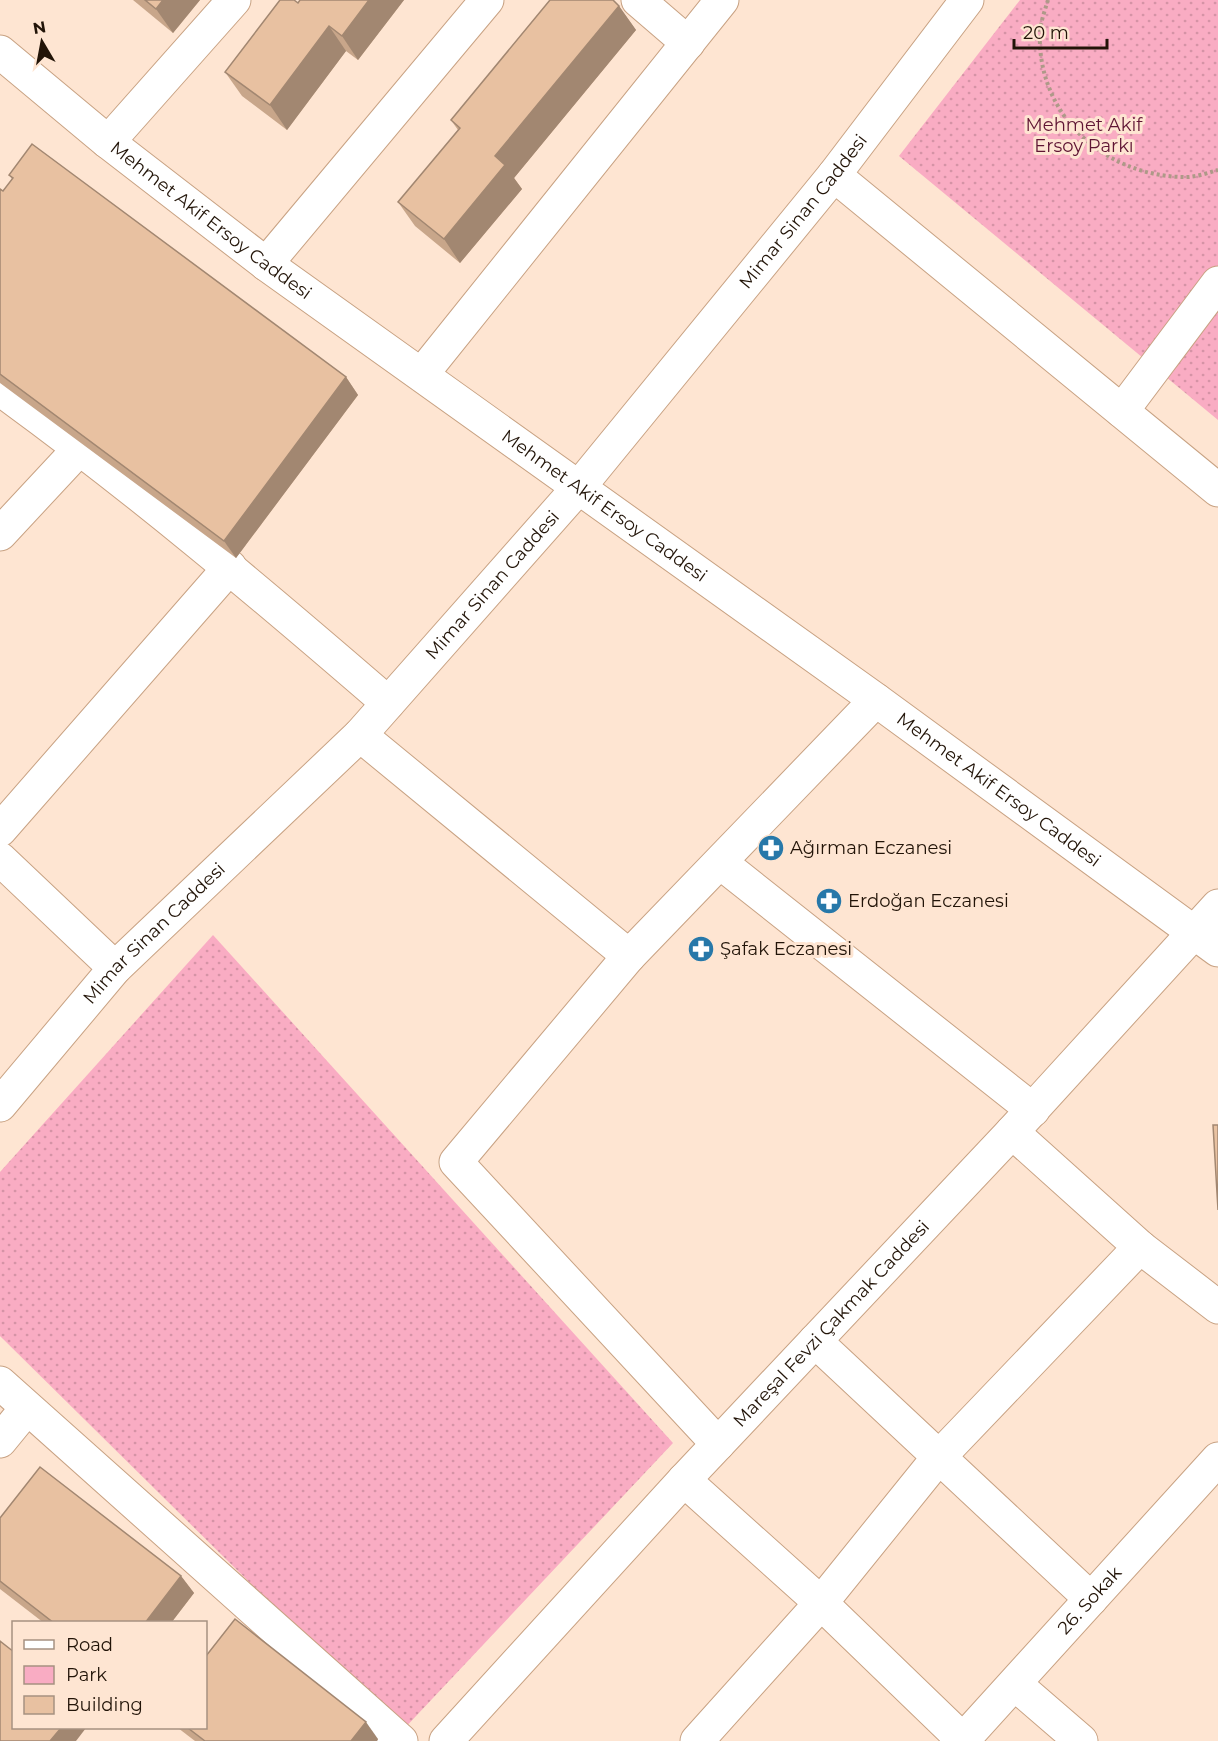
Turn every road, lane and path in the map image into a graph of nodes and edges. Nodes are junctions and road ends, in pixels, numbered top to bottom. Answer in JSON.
{"nodes":[{"id":1,"x":234,"y":0,"type":"edge"},
{"id":2,"x":487,"y":0,"type":"edge"},
{"id":3,"x":638,"y":0,"type":"edge"},
{"id":4,"x":722,"y":0,"type":"edge"},
{"id":5,"x":967,"y":0,"type":"edge"},
{"id":6,"x":1047,"y":0,"type":"edge"},
{"id":7,"x":688,"y":43,"type":"junction"},
{"id":8,"x":0,"y":52,"type":"edge"},
{"id":9,"x":108,"y":142,"type":"junction"},
{"id":10,"x":1218,"y":171,"type":"edge"},
{"id":11,"x":834,"y":176,"type":"junction"},
{"id":12,"x":266,"y":264,"type":"junction"},
{"id":13,"x":1218,"y":283,"type":"edge"},
{"id":14,"x":422,"y":374,"type":"junction"},
{"id":15,"x":0,"y":389,"type":"edge"},
{"id":16,"x":1122,"y":411,"type":"junction"},
{"id":17,"x":81,"y":447,"type":"junction"},
{"id":18,"x":579,"y":488,"type":"junction"},
{"id":19,"x":1218,"y":490,"type":"edge"},
{"id":20,"x":0,"y":534,"type":"edge"},
{"id":21,"x":230,"y":567,"type":"junction"},
{"id":22,"x":876,"y":700,"type":"junction"},
{"id":23,"x":388,"y":703,"type":"junction"},
{"id":24,"x":360,"y":735,"type":"junction"},
{"id":25,"x":0,"y":830,"type":"edge"},
{"id":26,"x":0,"y":859,"type":"edge"},
{"id":27,"x":721,"y":863,"type":"junction"},
{"id":28,"x":1218,"y":906,"type":"edge"},
{"id":29,"x":1207,"y":941,"type":"edge"},
{"id":30,"x":629,"y":956,"type":"junction"},
{"id":31,"x":115,"y":968,"type":"junction"},
{"id":32,"x":0,"y":1105,"type":"edge"},
{"id":33,"x":1022,"y":1121,"type":"junction"},
{"id":34,"x":1140,"y":1247,"type":"junction"},
{"id":35,"x":1218,"y":1307,"type":"edge"},
{"id":36,"x":815,"y":1341,"type":"junction"},
{"id":37,"x":0,"y":1383,"type":"edge"},
{"id":38,"x":27,"y":1408,"type":"junction"},
{"id":39,"x":0,"y":1441,"type":"edge"},
{"id":40,"x":718,"y":1444,"type":"junction"},
{"id":41,"x":938,"y":1458,"type":"junction"},
{"id":42,"x":1218,"y":1459,"type":"edge"},
{"id":43,"x":684,"y":1480,"type":"junction"},
{"id":44,"x":1091,"y":1599,"type":"junction"},
{"id":45,"x":821,"y":1603,"type":"junction"},
{"id":46,"x":1015,"y":1684,"type":"junction"},
{"id":47,"x":401,"y":1741,"type":"edge"},
{"id":48,"x":446,"y":1741,"type":"edge"},
{"id":49,"x":697,"y":1741,"type":"edge"},
{"id":50,"x":962,"y":1741,"type":"edge"},
{"id":51,"x":1082,"y":1741,"type":"edge"}],
"edges":[{"from":1,"to":9,"type":"street"},
{"from":2,"to":12,"type":"street"},
{"from":3,"to":7,"type":"street"},
{"from":4,"to":7,"type":"street"},
{"from":5,"to":11,"type":"street","name":"Mimar Sinan Caddesi"},
{"from":6,"to":10,"type":"path"},
{"from":7,"to":14,"type":"street"},
{"from":8,"to":9,"type":"street","name":"Mehmet Akif Ersoy Caddesi"},
{"from":9,"to":12,"type":"street","name":"Mehmet Akif Ersoy Caddesi"},
{"from":11,"to":16,"type":"street"},
{"from":11,"to":18,"type":"street","name":"Mimar Sinan Caddesi"},
{"from":12,"to":14,"type":"street","name":"Mehmet Akif Ersoy Caddesi"},
{"from":13,"to":16,"type":"street"},
{"from":14,"to":18,"type":"street","name":"Mehmet Akif Ersoy Caddesi"},
{"from":15,"to":17,"type":"street"},
{"from":16,"to":19,"type":"street"},
{"from":17,"to":20,"type":"street"},
{"from":17,"to":21,"type":"street"},
{"from":18,"to":22,"type":"street","name":"Mehmet Akif Ersoy Caddesi"},
{"from":18,"to":23,"type":"street","name":"Mimar Sinan Caddesi"},
{"from":21,"to":23,"type":"street"},
{"from":21,"to":25,"type":"street"},
{"from":22,"to":27,"type":"street"},
{"from":22,"to":29,"type":"street","name":"Mehmet Akif Ersoy Caddesi"},
{"from":23,"to":24,"type":"street","name":"Mimar Sinan Caddesi"},
{"from":24,"to":30,"type":"street"},
{"from":24,"to":31,"type":"street","name":"Mimar Sinan Caddesi"},
{"from":26,"to":31,"type":"street"},
{"from":27,"to":30,"type":"street"},
{"from":27,"to":33,"type":"street"},
{"from":28,"to":29,"type":"street","name":"Mareşal Fevzi Çakmak Caddesi"},
{"from":29,"to":33,"type":"street","name":"Mareşal Fevzi Çakmak Caddesi"},
{"from":30,"to":40,"type":"street"},
{"from":31,"to":32,"type":"street","name":"Mimar Sinan Caddesi"},
{"from":33,"to":34,"type":"street"},
{"from":33,"to":36,"type":"street","name":"Mareşal Fevzi Çakmak Caddesi"},
{"from":34,"to":35,"type":"street"},
{"from":34,"to":41,"type":"street"},
{"from":36,"to":40,"type":"street","name":"Mareşal Fevzi Çakmak Caddesi"},
{"from":36,"to":41,"type":"street"},
{"from":37,"to":38,"type":"street"},
{"from":38,"to":39,"type":"street"},
{"from":38,"to":47,"type":"street"},
{"from":40,"to":43,"type":"street","name":"Mareşal Fevzi Çakmak Caddesi"},
{"from":41,"to":44,"type":"street"},
{"from":41,"to":45,"type":"street"},
{"from":42,"to":44,"type":"street","name":"26. Sokak"},
{"from":43,"to":45,"type":"street"},
{"from":43,"to":48,"type":"street","name":"Mareşal Fevzi Çakmak Caddesi"},
{"from":44,"to":46,"type":"street","name":"26. Sokak"},
{"from":45,"to":49,"type":"street"},
{"from":45,"to":50,"type":"street"},
{"from":46,"to":50,"type":"street","name":"26. Sokak"},
{"from":46,"to":51,"type":"street"}]}
